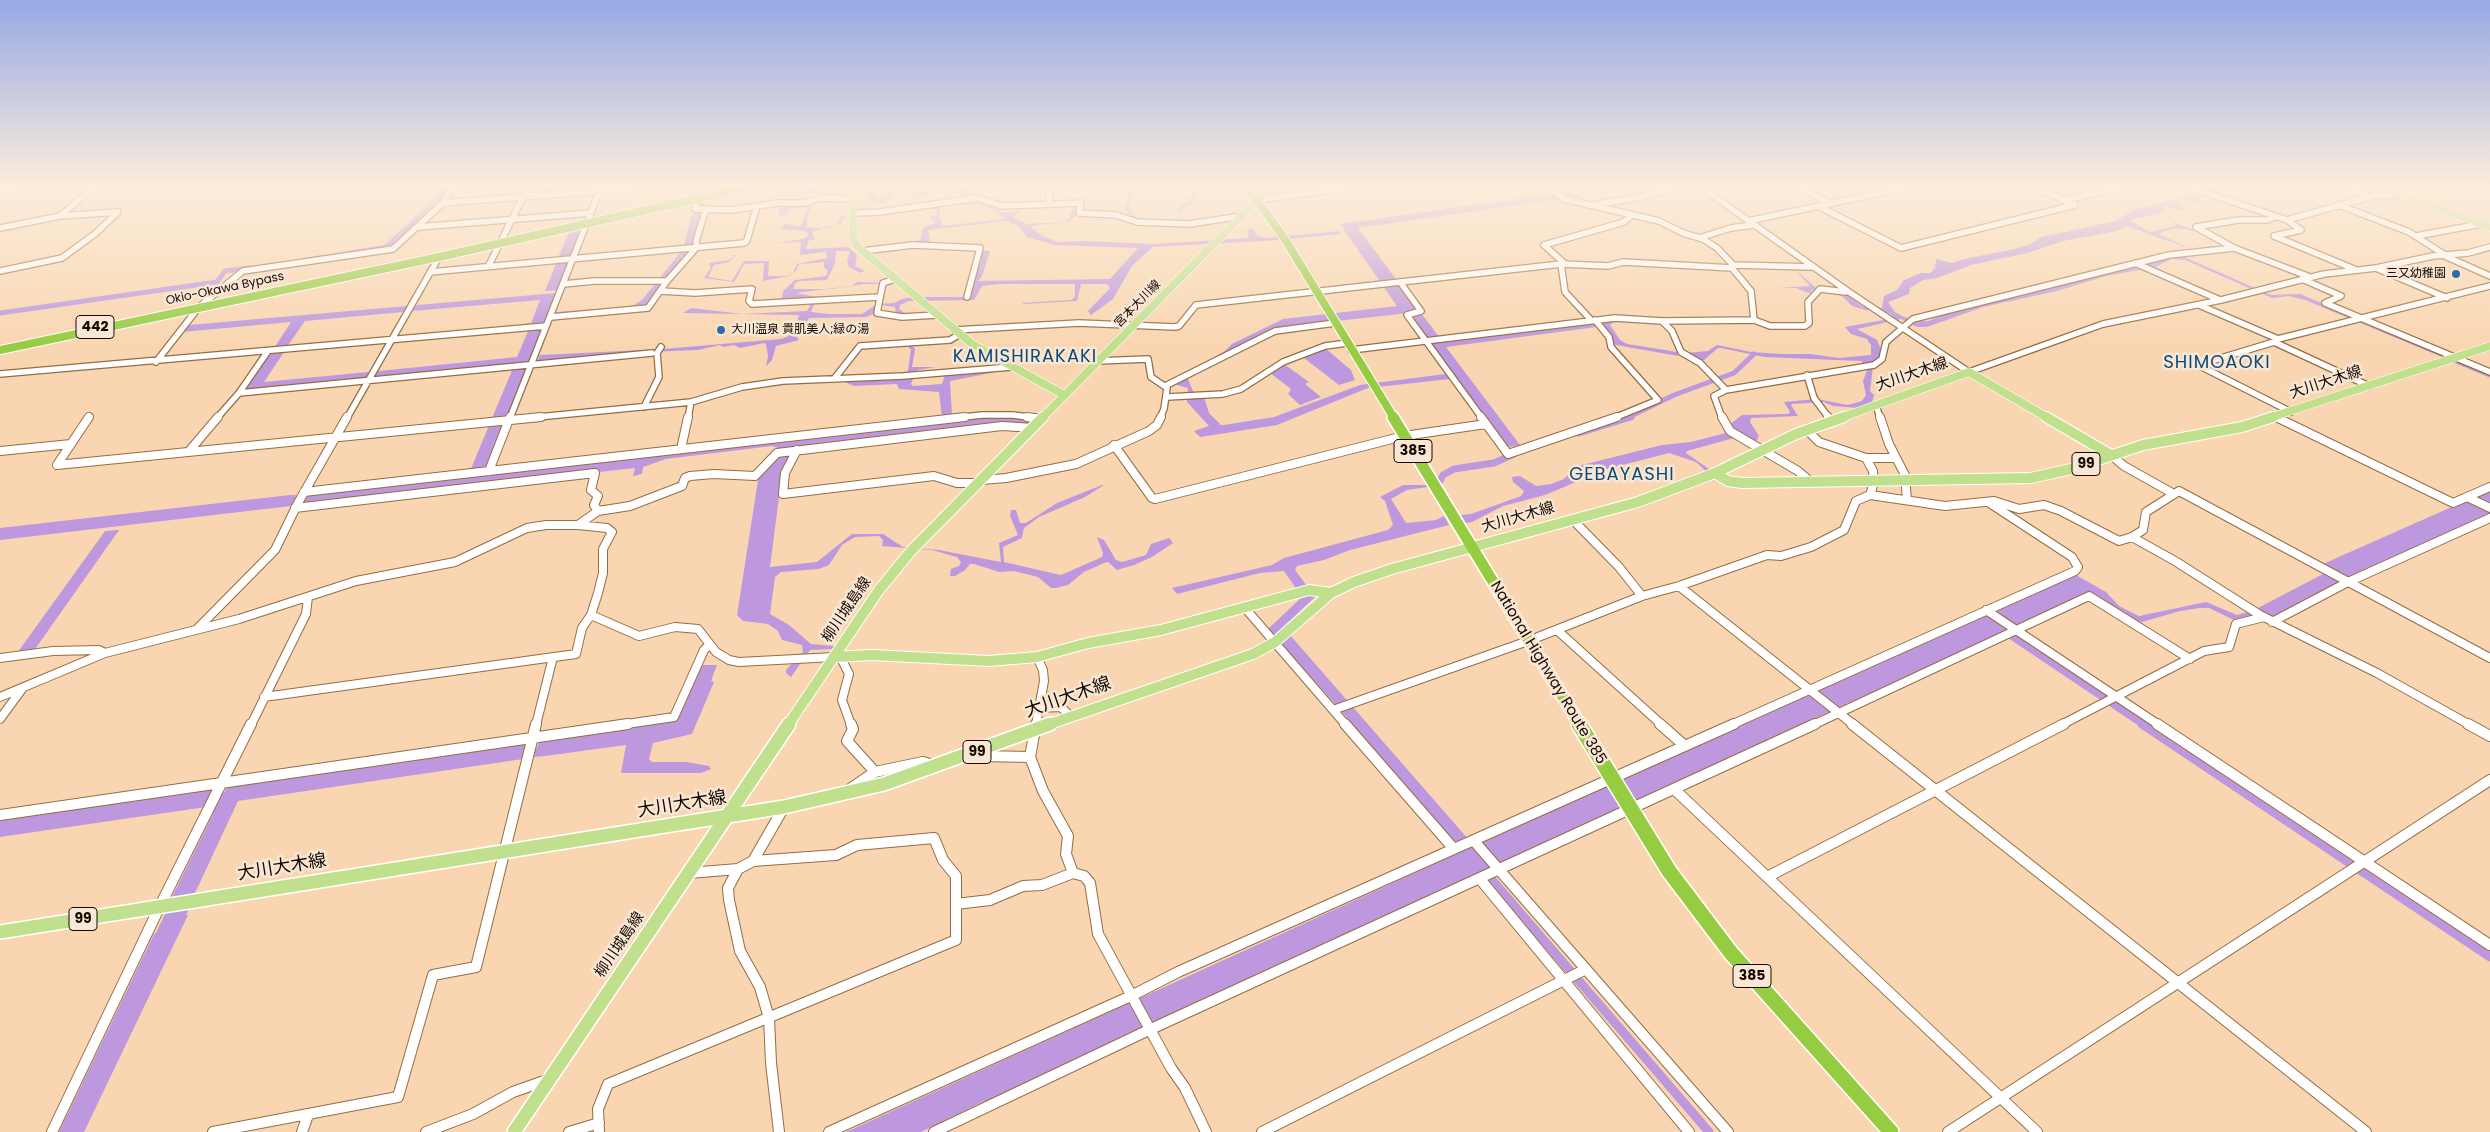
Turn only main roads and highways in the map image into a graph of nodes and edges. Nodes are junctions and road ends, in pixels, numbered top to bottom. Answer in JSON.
{"nodes":[{"id":1,"x":509,"y":240,"type":"edge"},
{"id":2,"x":855,"y":240,"type":"edge"},
{"id":3,"x":1217,"y":240,"type":"edge"},
{"id":4,"x":1285,"y":240,"type":"edge"},
{"id":5,"x":501,"y":242,"type":"junction"},
{"id":6,"x":196,"y":307,"type":"junction"},
{"id":7,"x":2490,"y":346,"type":"edge"},
{"id":8,"x":0,"y":348,"type":"edge"},
{"id":9,"x":1064,"y":395,"type":"junction"},
{"id":10,"x":2111,"y":455,"type":"junction"},
{"id":11,"x":1715,"y":473,"type":"junction"},
{"id":12,"x":1472,"y":548,"type":"junction"},
{"id":13,"x":1331,"y":593,"type":"junction"},
{"id":14,"x":838,"y":657,"type":"junction"},
{"id":15,"x":726,"y":817,"type":"junction"},
{"id":16,"x":0,"y":932,"type":"edge"},
{"id":17,"x":517,"y":1131,"type":"edge"},
{"id":18,"x":1891,"y":1132,"type":"edge"}],
"edges":[{"from":1,"to":5,"type":"highway","name":"Okio-Okawa Bypass","number":"442"},
{"from":2,"to":9,"type":"main road"},
{"from":3,"to":9,"type":"main road","name":"宮本大川線"},
{"from":4,"to":12,"type":"highway","name":"National Highway Route 385","number":"385"},
{"from":5,"to":6,"type":"highway","name":"Okio-Okawa Bypass","number":"442"},
{"from":5,"to":6,"type":"highway","name":"Okio-Okawa Bypass","number":"442"},
{"from":6,"to":8,"type":"highway","name":"Okio-Okawa Bypass","number":"442"},
{"from":7,"to":10,"type":"main road","name":"大川大木線","number":"99"},
{"from":9,"to":14,"type":"main road","name":"柳川城島線"},
{"from":10,"to":11,"type":"main road","name":"大川大木線","number":"99"},
{"from":10,"to":11,"type":"main road","name":"大川大木線","number":"99"},
{"from":11,"to":12,"type":"main road","name":"大川大木線","number":"99"},
{"from":12,"to":13,"type":"main road","name":"大川大木線","number":"99"},
{"from":12,"to":18,"type":"highway","name":"National Highway Route 385","number":"385"},
{"from":13,"to":14,"type":"main road"},
{"from":13,"to":15,"type":"main road","name":"大川大木線","number":"99"},
{"from":14,"to":15,"type":"main road","name":"柳川城島線"},
{"from":15,"to":16,"type":"main road","name":"大川大木線","number":"99"},
{"from":15,"to":17,"type":"main road","name":"柳川城島線"}]}
